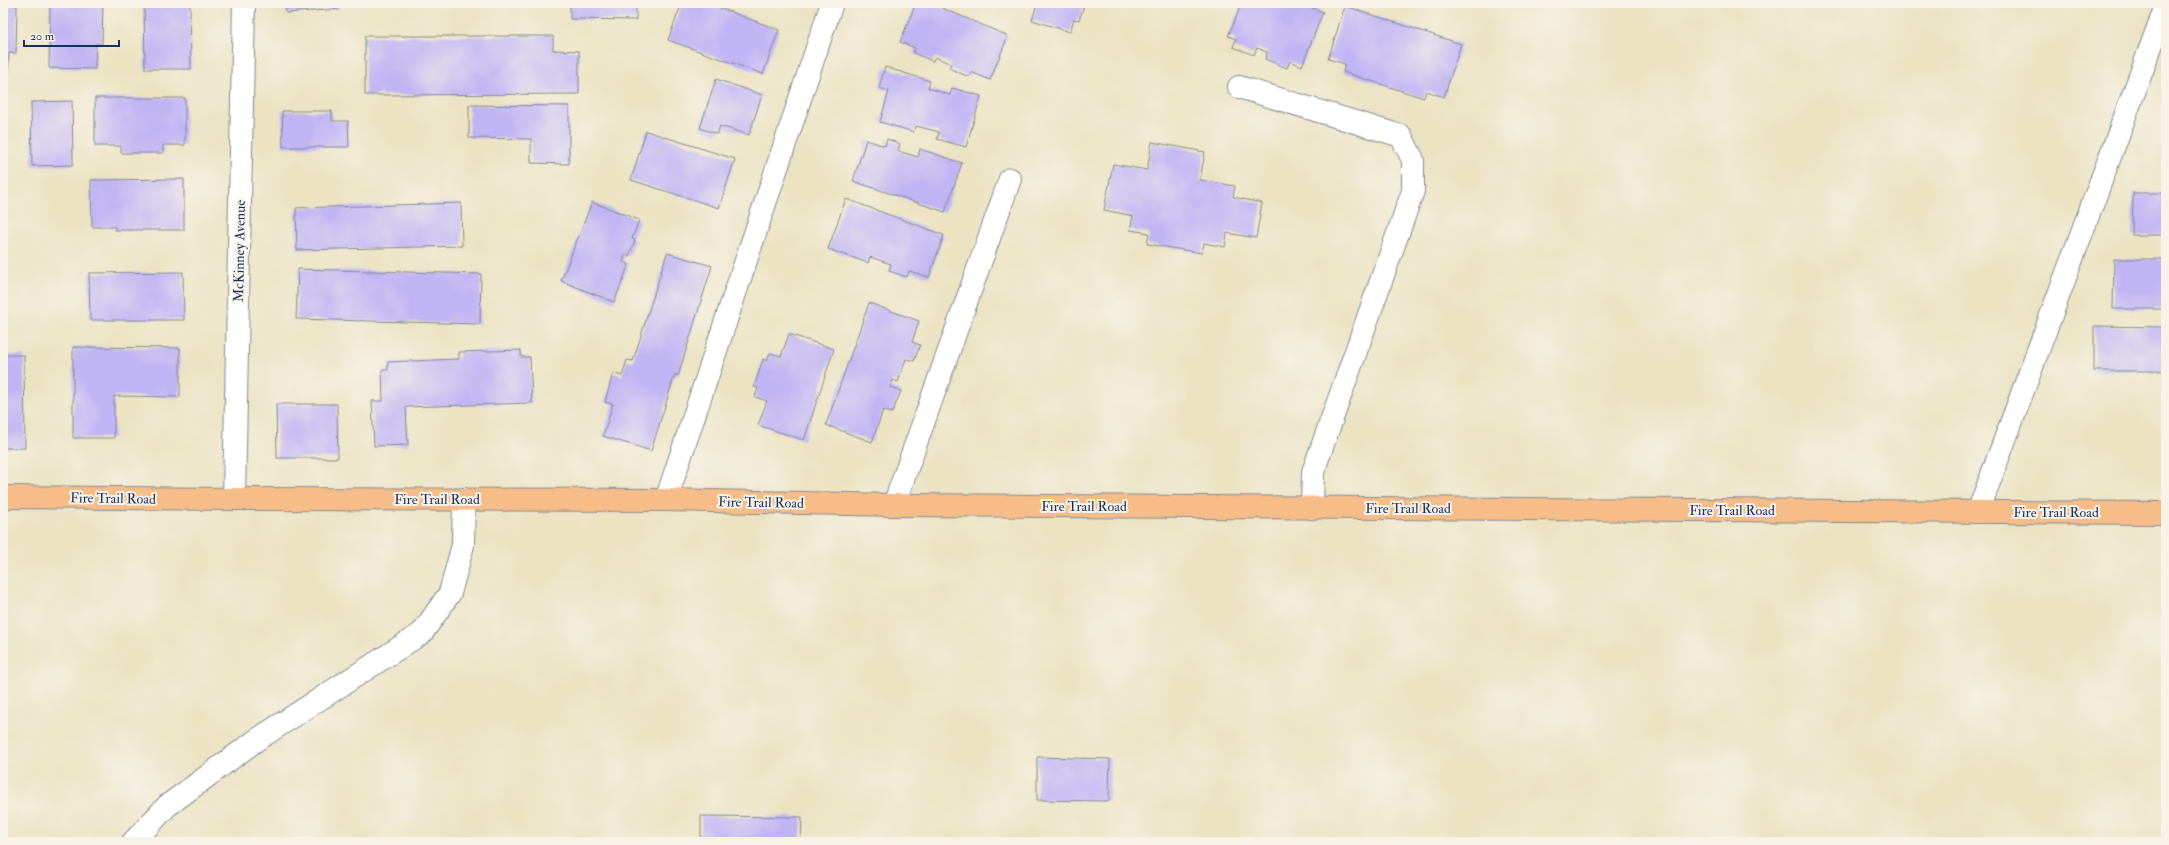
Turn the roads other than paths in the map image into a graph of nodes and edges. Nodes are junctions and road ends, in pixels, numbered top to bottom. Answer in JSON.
{"nodes":[{"id":1,"x":244,"y":3,"type":"edge"},
{"id":2,"x":832,"y":3,"type":"edge"},
{"id":3,"x":2166,"y":6,"type":"edge"},
{"id":4,"x":1239,"y":87,"type":"dead end"},
{"id":5,"x":1010,"y":179,"type":"dead end"},
{"id":6,"x":3,"y":497,"type":"edge"},
{"id":7,"x":464,"y":499,"type":"junction"},
{"id":8,"x":234,"y":500,"type":"junction"},
{"id":9,"x":666,"y":500,"type":"junction"},
{"id":10,"x":894,"y":505,"type":"junction"},
{"id":11,"x":1312,"y":508,"type":"junction"},
{"id":12,"x":1978,"y":512,"type":"junction"},
{"id":13,"x":2166,"y":513,"type":"edge"},
{"id":14,"x":133,"y":842,"type":"edge"}],
"edges":[{"from":1,"to":8,"type":"street","name":"McKinney Avenue"},
{"from":2,"to":9,"type":"street"},
{"from":3,"to":12,"type":"street"},
{"from":4,"to":11,"type":"street"},
{"from":5,"to":10,"type":"street"},
{"from":6,"to":8,"type":"main road","name":"Fire Trail Road"},
{"from":7,"to":8,"type":"main road","name":"Fire Trail Road"},
{"from":7,"to":9,"type":"main road","name":"Fire Trail Road"},
{"from":7,"to":14,"type":"street"},
{"from":9,"to":10,"type":"main road","name":"Fire Trail Road"},
{"from":10,"to":11,"type":"main road","name":"Fire Trail Road"},
{"from":11,"to":12,"type":"main road","name":"Fire Trail Road"},
{"from":12,"to":13,"type":"main road","name":"Fire Trail Road"}]}
